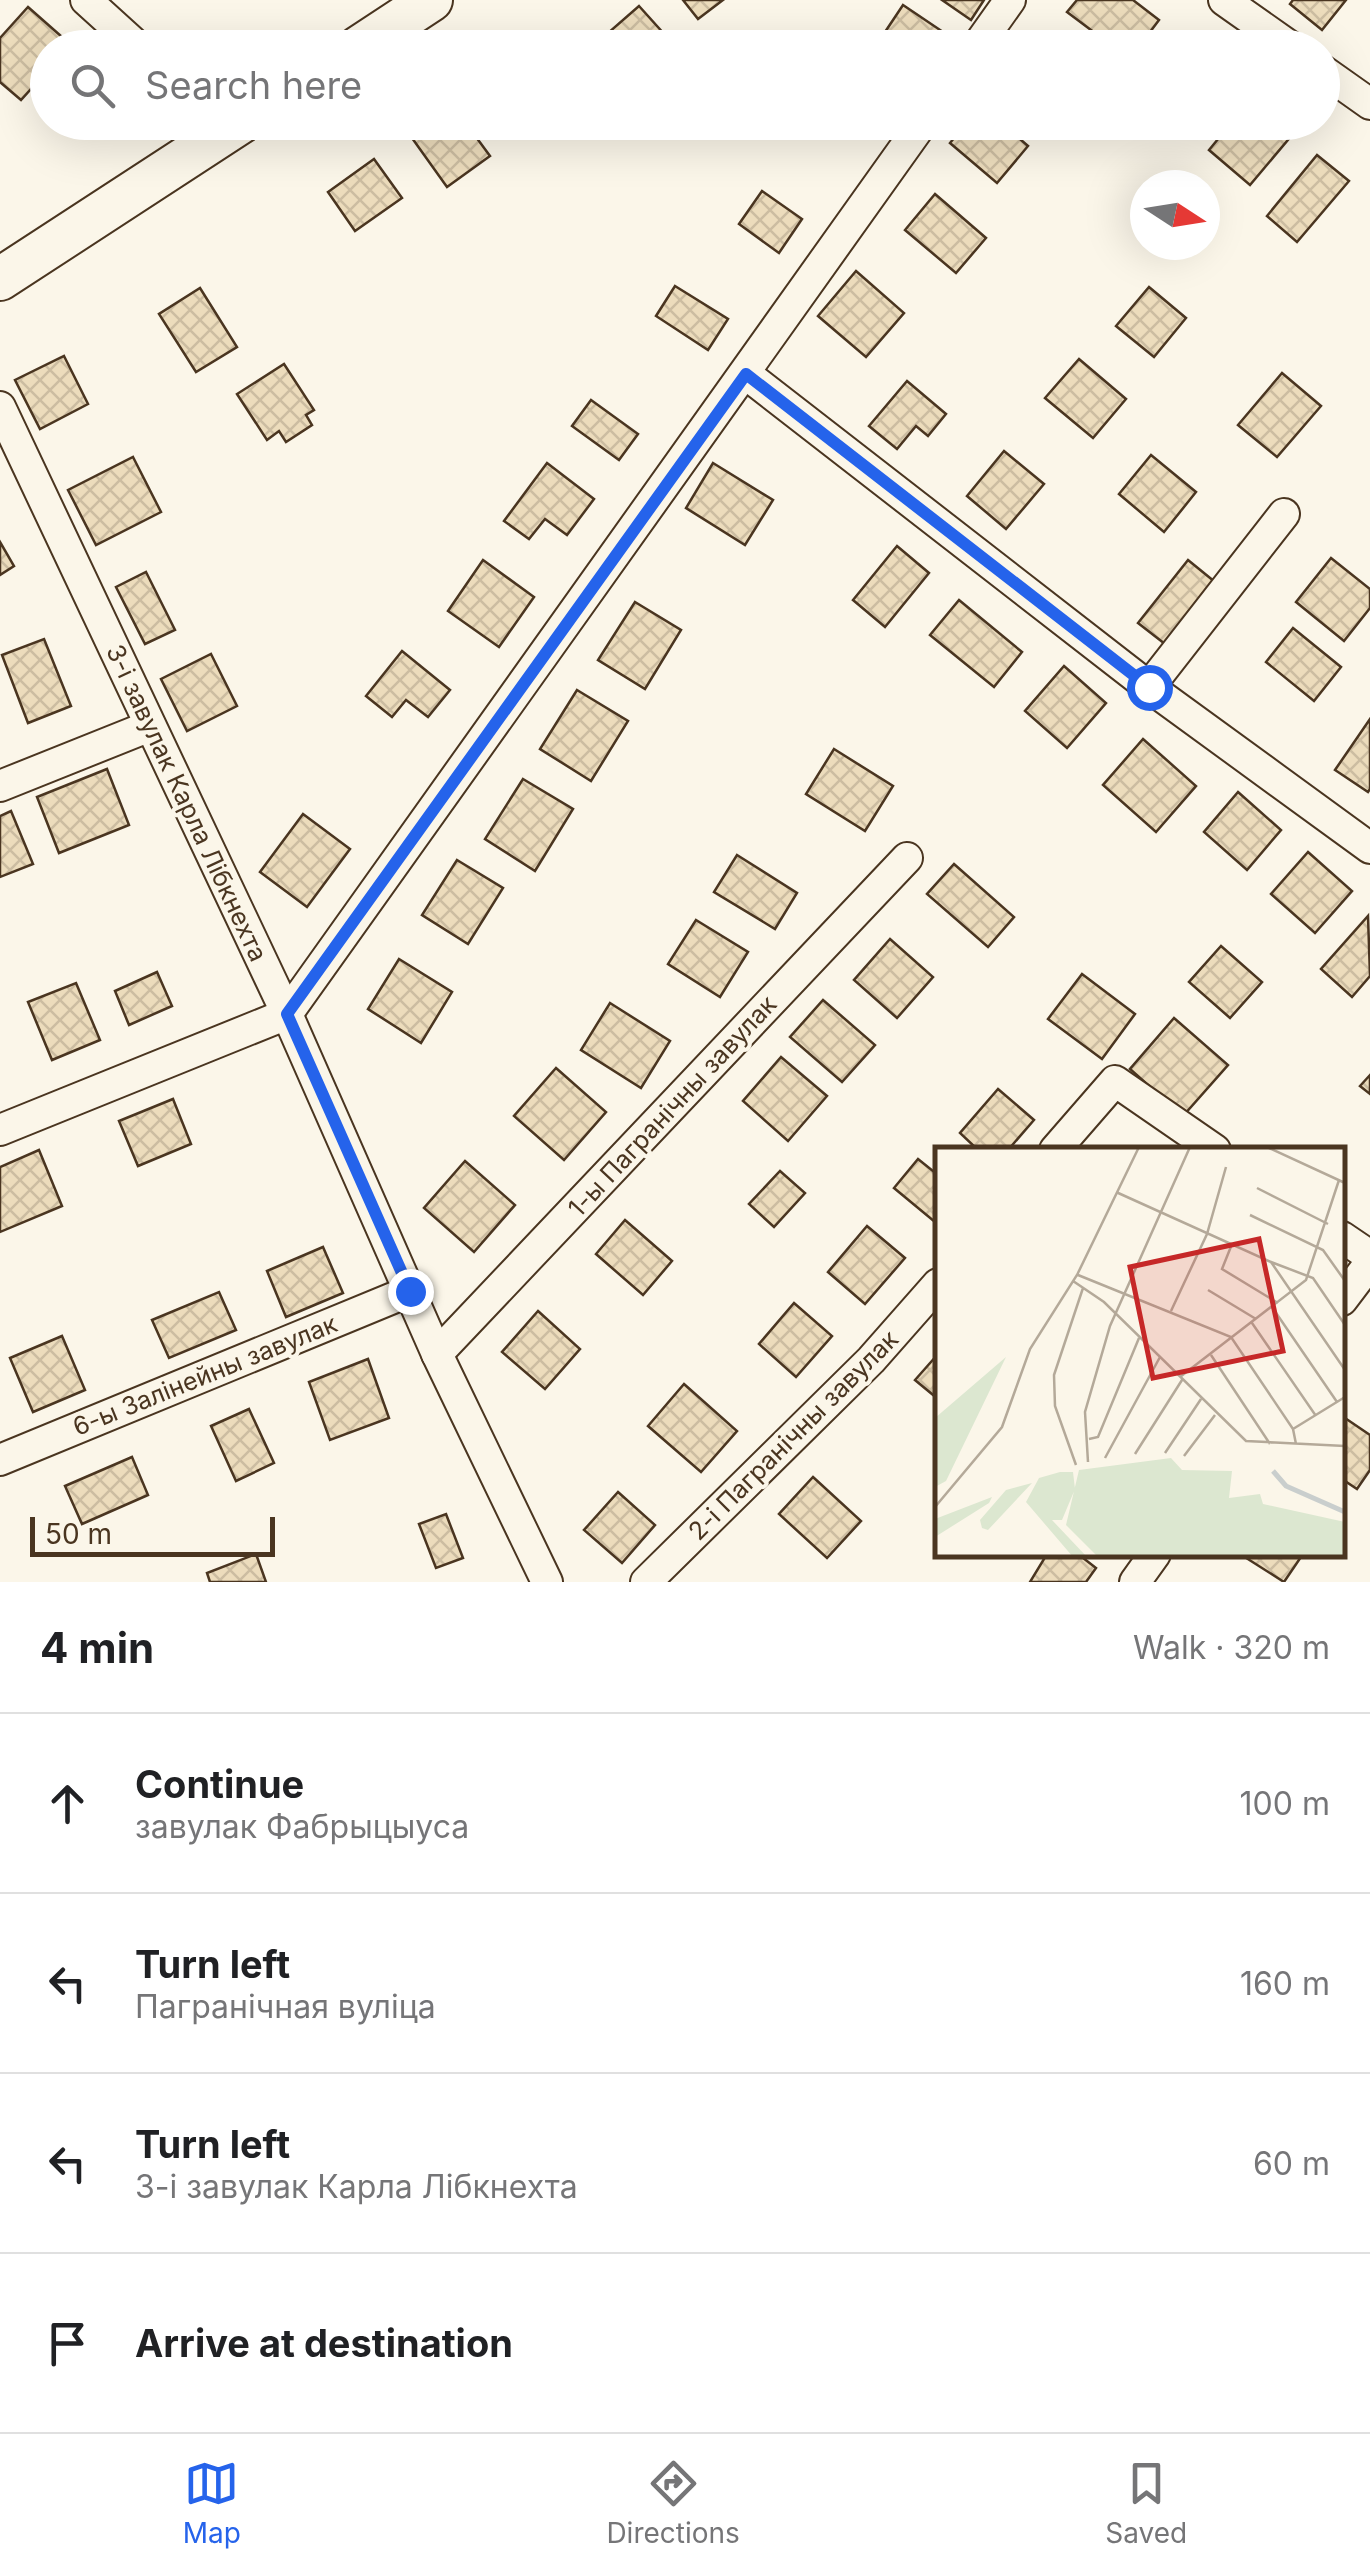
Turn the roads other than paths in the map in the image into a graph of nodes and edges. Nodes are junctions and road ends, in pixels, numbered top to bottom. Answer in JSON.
{"nodes":[{"id":1,"x":86,"y":0,"type":"edge"},
{"id":2,"x":431,"y":0,"type":"edge"},
{"id":3,"x":1010,"y":0,"type":"edge"},
{"id":4,"x":1224,"y":0,"type":"edge"},
{"id":5,"x":119,"y":30,"type":"edge"},
{"id":6,"x":385,"y":30,"type":"edge"},
{"id":7,"x":989,"y":30,"type":"edge"},
{"id":8,"x":1266,"y":30,"type":"edge"},
{"id":9,"x":1340,"y":83,"type":"edge"},
{"id":10,"x":1370,"y":104,"type":"edge"},
{"id":11,"x":209,"y":140,"type":"edge"},
{"id":12,"x":910,"y":140,"type":"edge"},
{"id":13,"x":0,"y":279,"type":"edge"},
{"id":14,"x":746,"y":374,"type":"junction"},
{"id":15,"x":0,"y":406,"type":"edge"},
{"id":16,"x":1284,"y":514,"type":"dead end"},
{"id":17,"x":1149,"y":687,"type":"junction"},
{"id":18,"x":150,"y":726,"type":"junction"},
{"id":19,"x":0,"y":786,"type":"edge"},
{"id":20,"x":1370,"y":848,"type":"edge"},
{"id":21,"x":906,"y":858,"type":"dead end"},
{"id":22,"x":287,"y":1014,"type":"junction"},
{"id":23,"x":0,"y":1130,"type":"edge"},
{"id":24,"x":1058,"y":1147,"type":"edge"},
{"id":25,"x":1211,"y":1147,"type":"edge"},
{"id":26,"x":1345,"y":1239,"type":"edge"},
{"id":27,"x":1370,"y":1259,"type":"edge"},
{"id":28,"x":935,"y":1287,"type":"edge"},
{"id":29,"x":410,"y":1291,"type":"junction"},
{"id":30,"x":1345,"y":1296,"type":"edge"},
{"id":31,"x":437,"y":1354,"type":"junction"},
{"id":32,"x":0,"y":1460,"type":"edge"},
{"id":33,"x":1153,"y":1557,"type":"edge"},
{"id":34,"x":538,"y":1579,"type":"edge"},
{"id":35,"x":646,"y":1582,"type":"edge"},
{"id":36,"x":1134,"y":1582,"type":"edge"}],
"edges":[{"from":1,"to":5,"type":"street"},
{"from":2,"to":6,"type":"street"},
{"from":3,"to":7,"type":"street"},
{"from":4,"to":8,"type":"street"},
{"from":9,"to":10,"type":"street"},
{"from":11,"to":13,"type":"street"},
{"from":12,"to":14,"type":"street"},
{"from":14,"to":17,"type":"street"},
{"from":14,"to":22,"type":"street"},
{"from":15,"to":18,"type":"street","name":"3-і завулак Карла Лібкнехта"},
{"from":16,"to":17,"type":"street"},
{"from":17,"to":20,"type":"street"},
{"from":18,"to":19,"type":"street"},
{"from":18,"to":22,"type":"street","name":"3-і завулак Карла Лібкнехта"},
{"from":21,"to":31,"type":"street","name":"1-ы Пагранічны завулак"},
{"from":22,"to":23,"type":"street"},
{"from":22,"to":29,"type":"street","name":"3-і завулак Карла Лібкнехта"},
{"from":24,"to":25,"type":"street"},
{"from":26,"to":27,"type":"street"},
{"from":27,"to":30,"type":"street"},
{"from":28,"to":35,"type":"street","name":"2-і Пагранічны завулак"},
{"from":29,"to":31,"type":"street","name":"3-і завулак Карла Лібкнехта"},
{"from":29,"to":32,"type":"street","name":"6-ы Залінейны завулак"},
{"from":31,"to":34,"type":"street","name":"3-і завулак Карла Лібкнехта"},
{"from":33,"to":36,"type":"street"}]}
